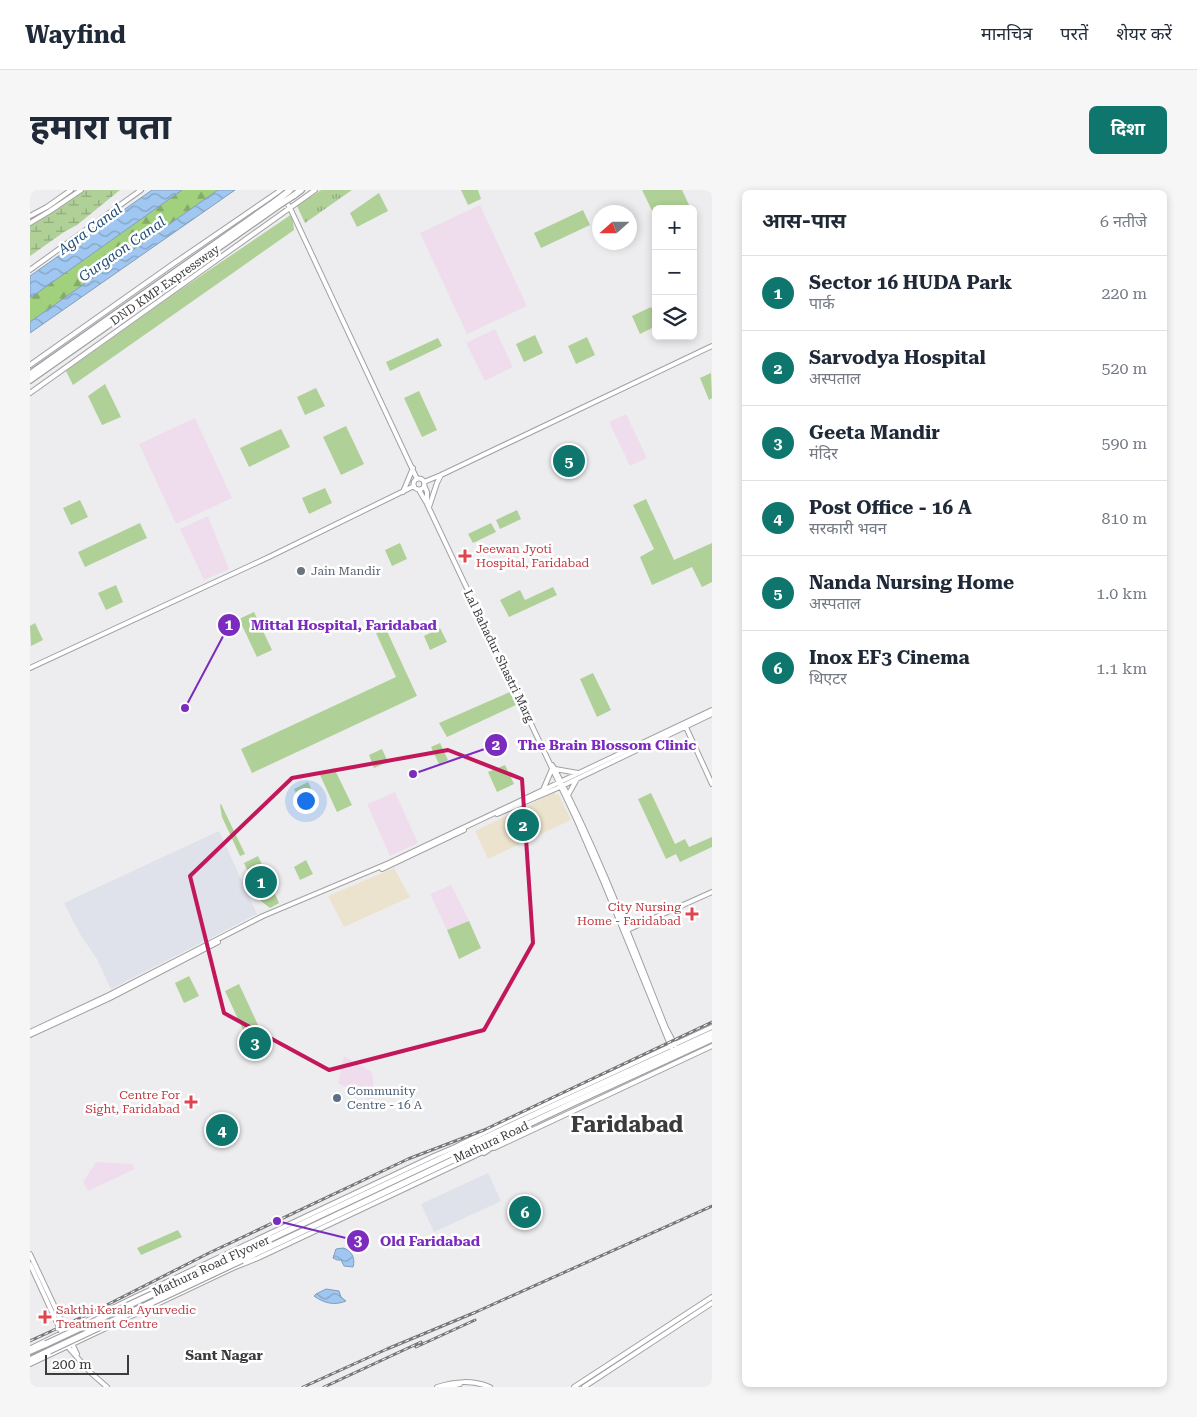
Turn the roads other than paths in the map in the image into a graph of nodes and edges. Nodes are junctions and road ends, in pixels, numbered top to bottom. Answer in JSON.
{"nodes":[{"id":1,"x":71,"y":190,"type":"edge"},
{"id":2,"x":80,"y":190,"type":"edge"},
{"id":3,"x":141,"y":190,"type":"edge"},
{"id":4,"x":281,"y":190,"type":"edge"},
{"id":5,"x":301,"y":190,"type":"edge"},
{"id":6,"x":315,"y":190,"type":"edge"},
{"id":7,"x":291,"y":192,"type":"edge"},
{"id":8,"x":277,"y":203,"type":"junction"},
{"id":9,"x":290,"y":208,"type":"junction"},
{"id":10,"x":30,"y":216,"type":"edge"},
{"id":11,"x":30,"y":223,"type":"edge"},
{"id":12,"x":30,"y":270,"type":"edge"},
{"id":13,"x":712,"y":346,"type":"edge"},
{"id":14,"x":30,"y":365,"type":"edge"},
{"id":15,"x":30,"y":374,"type":"edge"},
{"id":16,"x":30,"y":380,"type":"edge"},
{"id":17,"x":30,"y":393,"type":"edge"},
{"id":18,"x":413,"y":468,"type":"junction"},
{"id":19,"x":441,"y":475,"type":"junction"},
{"id":20,"x":417,"y":479,"type":"junction"},
{"id":21,"x":424,"y":483,"type":"junction"},
{"id":22,"x":414,"y":486,"type":"junction"},
{"id":23,"x":419,"y":490,"type":"junction"},
{"id":24,"x":404,"y":492,"type":"junction"},
{"id":25,"x":428,"y":505,"type":"junction"},
{"id":26,"x":30,"y":668,"type":"edge"},
{"id":27,"x":712,"y":710,"type":"edge"},
{"id":28,"x":712,"y":714,"type":"edge"},
{"id":29,"x":706,"y":715,"type":"junction"},
{"id":30,"x":685,"y":725,"type":"junction"},
{"id":31,"x":553,"y":768,"type":"junction"},
{"id":32,"x":579,"y":776,"type":"junction"},
{"id":33,"x":561,"y":784,"type":"junction"},
{"id":34,"x":712,"y":784,"type":"edge"},
{"id":35,"x":544,"y":790,"type":"junction"},
{"id":36,"x":568,"y":795,"type":"junction"},
{"id":37,"x":712,"y":892,"type":"edge"},
{"id":38,"x":626,"y":931,"type":"junction"},
{"id":39,"x":712,"y":1027,"type":"edge"},
{"id":40,"x":712,"y":1033,"type":"edge"},
{"id":41,"x":30,"y":1034,"type":"edge"},
{"id":42,"x":712,"y":1039,"type":"edge"},
{"id":43,"x":673,"y":1046,"type":"junction"},
{"id":44,"x":712,"y":1046,"type":"edge"},
{"id":45,"x":497,"y":1127,"type":"junction"},
{"id":46,"x":508,"y":1134,"type":"junction"},
{"id":47,"x":474,"y":1143,"type":"junction"},
{"id":48,"x":484,"y":1152,"type":"junction"},
{"id":49,"x":270,"y":1247,"type":"joint"},
{"id":50,"x":30,"y":1254,"type":"edge"},
{"id":51,"x":245,"y":1261,"type":"junction"},
{"id":52,"x":30,"y":1264,"type":"edge"},
{"id":53,"x":712,"y":1297,"type":"edge"},
{"id":54,"x":712,"y":1303,"type":"edge"},
{"id":55,"x":90,"y":1319,"type":"junction"},
{"id":56,"x":63,"y":1332,"type":"junction"},
{"id":57,"x":97,"y":1333,"type":"junction"},
{"id":58,"x":47,"y":1340,"type":"junction"},
{"id":59,"x":70,"y":1346,"type":"junction"},
{"id":60,"x":30,"y":1349,"type":"edge"},
{"id":61,"x":53,"y":1354,"type":"junction"},
{"id":62,"x":30,"y":1360,"type":"edge"},
{"id":63,"x":30,"y":1364,"type":"edge"},
{"id":64,"x":107,"y":1387,"type":"edge"},
{"id":65,"x":438,"y":1387,"type":"edge"},
{"id":66,"x":447,"y":1387,"type":"edge"},
{"id":67,"x":484,"y":1387,"type":"edge"},
{"id":68,"x":490,"y":1387,"type":"edge"},
{"id":69,"x":574,"y":1387,"type":"edge"},
{"id":70,"x":584,"y":1387,"type":"edge"}],
"edges":[{"from":1,"to":10,"type":"street"},
{"from":2,"to":11,"type":"street"},
{"from":3,"to":12,"type":"street"},
{"from":4,"to":9,"type":"street"},
{"from":4,"to":14,"type":"street"},
{"from":5,"to":7,"type":"highway","name":"DND KMP Expressway"},
{"from":6,"to":9,"type":"street"},
{"from":7,"to":8,"type":"highway","name":"DND KMP Expressway","bridge":true},
{"from":8,"to":15,"type":"highway","name":"DND KMP Expressway"},
{"from":8,"to":16,"type":"highway","name":"DND KMP Expressway"},
{"from":9,"to":17,"type":"street"},
{"from":9,"to":18,"type":"street"},
{"from":13,"to":19,"type":"street"},
{"from":18,"to":20,"type":"street"},
{"from":18,"to":24,"type":"street"},
{"from":19,"to":21,"type":"street"},
{"from":19,"to":25,"type":"street"},
{"from":20,"to":21,"type":"street"},
{"from":20,"to":22,"type":"street"},
{"from":21,"to":23,"type":"street"},
{"from":21,"to":25,"type":"street","name":"Lal Bahadur Shastri Marg"},
{"from":22,"to":23,"type":"street"},
{"from":22,"to":24,"type":"street"},
{"from":23,"to":25,"type":"street"},
{"from":24,"to":26,"type":"street"},
{"from":25,"to":31,"type":"street","name":"Lal Bahadur Shastri Marg"},
{"from":27,"to":29,"type":"street"},
{"from":28,"to":29,"type":"street"},
{"from":29,"to":30,"type":"street"},
{"from":30,"to":32,"type":"street"},
{"from":30,"to":34,"type":"street"},
{"from":31,"to":32,"type":"street"},
{"from":31,"to":33,"type":"street","name":"Lal Bahadur Shastri Marg"},
{"from":31,"to":35,"type":"street"},
{"from":32,"to":33,"type":"street"},
{"from":32,"to":36,"type":"street"},
{"from":33,"to":35,"type":"street"},
{"from":33,"to":36,"type":"street"},
{"from":33,"to":38,"type":"street","name":"Lal Bahadur Shastri Marg"},
{"from":33,"to":41,"type":"street"},
{"from":35,"to":41,"type":"street"},
{"from":36,"to":38,"type":"street"},
{"from":37,"to":38,"type":"street"},
{"from":38,"to":43,"type":"street"},
{"from":39,"to":43,"type":"street"},
{"from":40,"to":47,"type":"highway","name":"Mathura Road"},
{"from":42,"to":46,"type":"highway","name":"Mathura Road"},
{"from":43,"to":45,"type":"street"},
{"from":44,"to":48,"type":"street"},
{"from":45,"to":47,"type":"highway"},
{"from":45,"to":55,"type":"street"},
{"from":46,"to":48,"type":"highway"},
{"from":46,"to":49,"type":"highway","name":"Mathura Road"},
{"from":47,"to":60,"type":"highway","name":"Mathura Road Flyover","bridge":true},
{"from":48,"to":51,"type":"street"},
{"from":49,"to":51,"type":"highway","name":"Mathura Road Flyover"},
{"from":50,"to":56,"type":"street"},
{"from":51,"to":57,"type":"street"},
{"from":51,"to":62,"type":"highway","name":"Mathura Road Flyover","bridge":true},
{"from":52,"to":56,"type":"street"},
{"from":53,"to":69,"type":"street"},
{"from":54,"to":70,"type":"street"},
{"from":55,"to":56,"type":"street"},
{"from":55,"to":57,"type":"street"},
{"from":56,"to":58,"type":"street"},
{"from":56,"to":59,"type":"street"},
{"from":56,"to":60,"type":"street"},
{"from":57,"to":59,"type":"street"},
{"from":58,"to":60,"type":"street"},
{"from":58,"to":61,"type":"street"},
{"from":59,"to":61,"type":"street"},
{"from":59,"to":64,"type":"street"},
{"from":61,"to":63,"type":"street"},
{"from":65,"to":68,"type":"street"},
{"from":66,"to":67,"type":"street"}]}
